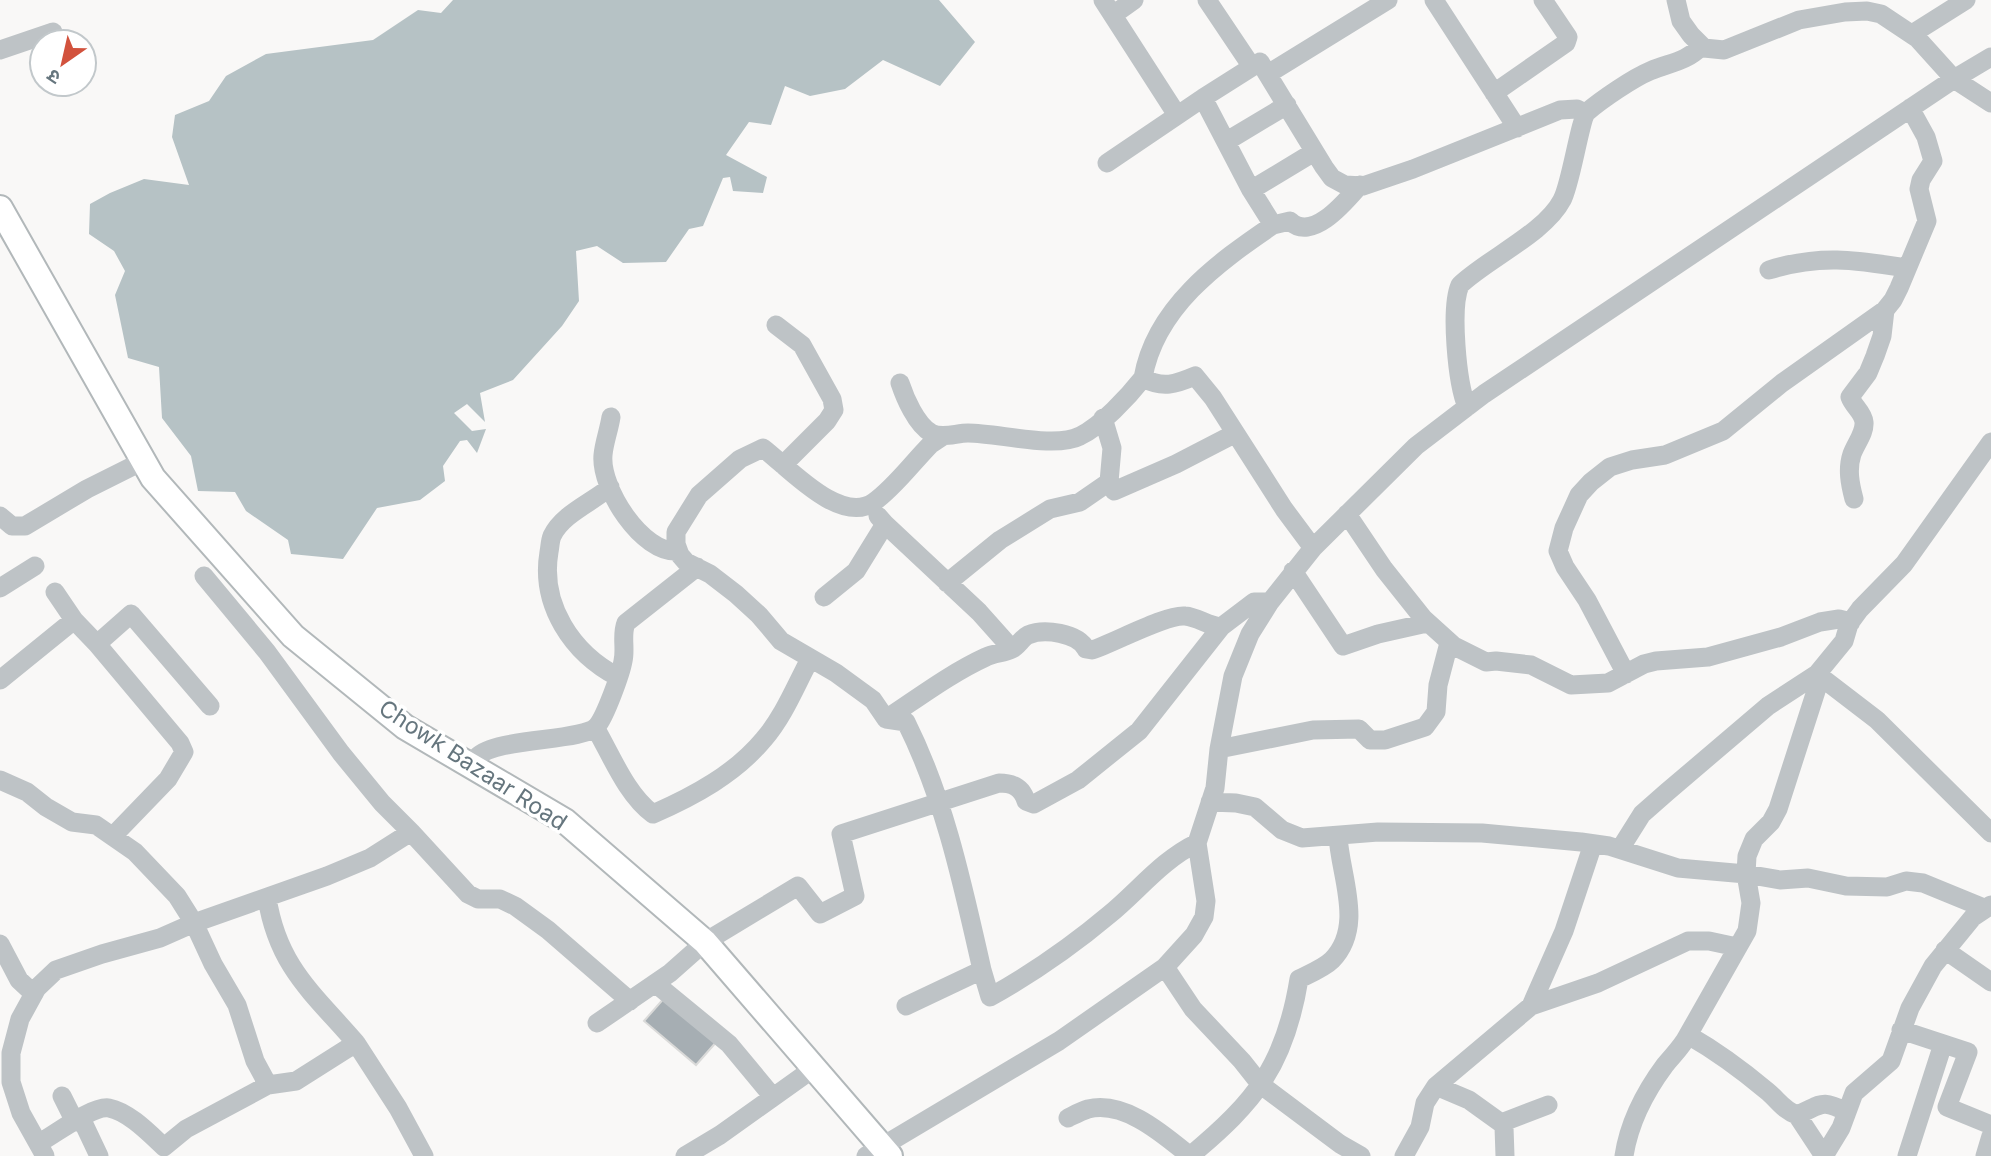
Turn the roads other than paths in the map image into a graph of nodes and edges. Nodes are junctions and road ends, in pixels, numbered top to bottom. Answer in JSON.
{"nodes":[{"id":1,"x":1134,"y":0,"type":"edge"},
{"id":2,"x":1207,"y":0,"type":"edge"},
{"id":3,"x":1388,"y":0,"type":"edge"},
{"id":4,"x":1434,"y":0,"type":"edge"},
{"id":5,"x":1543,"y":0,"type":"edge"},
{"id":6,"x":1676,"y":0,"type":"edge"},
{"id":7,"x":1966,"y":0,"type":"edge"},
{"id":8,"x":1108,"y":7,"type":"edge"},
{"id":9,"x":1912,"y":34,"type":"junction"},
{"id":10,"x":28,"y":40,"type":"edge"},
{"id":11,"x":1702,"y":46,"type":"junction"},
{"id":12,"x":0,"y":50,"type":"edge"},
{"id":13,"x":1991,"y":57,"type":"edge"},
{"id":14,"x":1260,"y":71,"type":"junction"},
{"id":15,"x":1954,"y":79,"type":"junction"},
{"id":16,"x":1494,"y":93,"type":"junction"},
{"id":17,"x":1203,"y":98,"type":"junction"},
{"id":18,"x":1991,"y":103,"type":"edge"},
{"id":19,"x":1287,"y":105,"type":"junction"},
{"id":20,"x":1910,"y":108,"type":"junction"},
{"id":21,"x":1585,"y":113,"type":"junction"},
{"id":22,"x":1177,"y":115,"type":"junction"},
{"id":23,"x":1517,"y":128,"type":"junction"},
{"id":24,"x":1227,"y":141,"type":"junction"},
{"id":25,"x":1314,"y":152,"type":"junction"},
{"id":26,"x":1107,"y":163,"type":"dead end"},
{"id":27,"x":1360,"y":185,"type":"junction"},
{"id":28,"x":1251,"y":190,"type":"junction"},
{"id":29,"x":0,"y":208,"type":"edge"},
{"id":30,"x":1273,"y":225,"type":"junction"},
{"id":31,"x":1907,"y":268,"type":"junction"},
{"id":32,"x":1769,"y":270,"type":"dead end"},
{"id":33,"x":1885,"y":310,"type":"junction"},
{"id":34,"x":776,"y":325,"type":"dead end"},
{"id":35,"x":1143,"y":378,"type":"junction"},
{"id":36,"x":900,"y":383,"type":"dead end"},
{"id":37,"x":1467,"y":407,"type":"junction"},
{"id":38,"x":611,"y":417,"type":"dead end"},
{"id":39,"x":1103,"y":418,"type":"junction"},
{"id":40,"x":1234,"y":434,"type":"junction"},
{"id":41,"x":943,"y":436,"type":"junction"},
{"id":42,"x":1991,"y":442,"type":"edge"},
{"id":43,"x":143,"y":461,"type":"junction"},
{"id":44,"x":783,"y":465,"type":"junction"},
{"id":45,"x":1109,"y":482,"type":"junction"},
{"id":46,"x":610,"y":487,"type":"junction"},
{"id":47,"x":1854,"y":499,"type":"dead end"},
{"id":48,"x":867,"y":505,"type":"junction"},
{"id":49,"x":1347,"y":514,"type":"junction"},
{"id":50,"x":1,"y":519,"type":"edge"},
{"id":51,"x":885,"y":524,"type":"junction"},
{"id":52,"x":1313,"y":548,"type":"junction"},
{"id":53,"x":678,"y":551,"type":"junction"},
{"id":54,"x":35,"y":566,"type":"dead end"},
{"id":55,"x":697,"y":567,"type":"junction"},
{"id":56,"x":1293,"y":571,"type":"junction"},
{"id":57,"x":204,"y":576,"type":"dead end"},
{"id":58,"x":947,"y":583,"type":"junction"},
{"id":59,"x":0,"y":588,"type":"edge"},
{"id":60,"x":55,"y":592,"type":"dead end"},
{"id":61,"x":824,"y":597,"type":"dead end"},
{"id":62,"x":1270,"y":602,"type":"junction"},
{"id":63,"x":74,"y":620,"type":"junction"},
{"id":64,"x":1851,"y":622,"type":"junction"},
{"id":65,"x":1427,"y":623,"type":"junction"},
{"id":66,"x":1221,"y":627,"type":"junction"},
{"id":67,"x":1449,"y":643,"type":"junction"},
{"id":68,"x":97,"y":644,"type":"junction"},
{"id":69,"x":1012,"y":649,"type":"junction"},
{"id":70,"x":810,"y":659,"type":"junction"},
{"id":71,"x":1626,"y":674,"type":"junction"},
{"id":72,"x":1817,"y":674,"type":"junction"},
{"id":73,"x":618,"y":677,"type":"junction"},
{"id":74,"x":0,"y":680,"type":"edge"},
{"id":75,"x":210,"y":706,"type":"dead end"},
{"id":76,"x":886,"y":719,"type":"junction"},
{"id":77,"x":596,"y":729,"type":"junction"},
{"id":78,"x":1219,"y":749,"type":"junction"},
{"id":79,"x":471,"y":766,"type":"junction"},
{"id":80,"x":0,"y":780,"type":"edge"},
{"id":81,"x":1210,"y":802,"type":"junction"},
{"id":82,"x":939,"y":803,"type":"junction"},
{"id":83,"x":411,"y":832,"type":"junction"},
{"id":84,"x":1991,"y":833,"type":"edge"},
{"id":85,"x":113,"y":836,"type":"junction"},
{"id":86,"x":1339,"y":836,"type":"junction"},
{"id":87,"x":1197,"y":843,"type":"junction"},
{"id":88,"x":1593,"y":844,"type":"junction"},
{"id":89,"x":1620,"y":849,"type":"junction"},
{"id":90,"x":1746,"y":874,"type":"junction"},
{"id":91,"x":267,"y":898,"type":"junction"},
{"id":92,"x":1987,"y":907,"type":"edge"},
{"id":93,"x":194,"y":923,"type":"junction"},
{"id":94,"x":705,"y":942,"type":"junction"},
{"id":95,"x":0,"y":944,"type":"edge"},
{"id":96,"x":1737,"y":947,"type":"junction"},
{"id":97,"x":1945,"y":950,"type":"junction"},
{"id":98,"x":1166,"y":967,"type":"junction"},
{"id":99,"x":982,"y":970,"type":"junction"},
{"id":100,"x":1991,"y":982,"type":"edge"},
{"id":101,"x":656,"y":984,"type":"junction"},
{"id":102,"x":34,"y":995,"type":"junction"},
{"id":103,"x":630,"y":1001,"type":"junction"},
{"id":104,"x":906,"y":1006,"type":"dead end"},
{"id":105,"x":1531,"y":1006,"type":"junction"},
{"id":106,"x":597,"y":1023,"type":"dead end"},
{"id":107,"x":1901,"y":1030,"type":"junction"},
{"id":108,"x":1688,"y":1035,"type":"junction"},
{"id":109,"x":356,"y":1043,"type":"junction"},
{"id":110,"x":1943,"y":1044,"type":"junction"},
{"id":111,"x":814,"y":1068,"type":"junction"},
{"id":112,"x":268,"y":1085,"type":"junction"},
{"id":113,"x":1261,"y":1085,"type":"junction"},
{"id":114,"x":1436,"y":1086,"type":"junction"},
{"id":115,"x":62,"y":1096,"type":"dead end"},
{"id":116,"x":774,"y":1097,"type":"junction"},
{"id":117,"x":1549,"y":1105,"type":"dead end"},
{"id":118,"x":1847,"y":1112,"type":"junction"},
{"id":119,"x":1797,"y":1115,"type":"junction"},
{"id":120,"x":1068,"y":1118,"type":"dead end"},
{"id":121,"x":78,"y":1120,"type":"junction"},
{"id":122,"x":1501,"y":1123,"type":"junction"},
{"id":123,"x":1991,"y":1125,"type":"edge"},
{"id":124,"x":1991,"y":1136,"type":"edge"},
{"id":125,"x":42,"y":1150,"type":"edge"},
{"id":126,"x":879,"y":1153,"type":"edge"},
{"id":127,"x":99,"y":1156,"type":"edge"},
{"id":128,"x":424,"y":1156,"type":"edge"},
{"id":129,"x":684,"y":1156,"type":"edge"},
{"id":130,"x":1190,"y":1156,"type":"edge"},
{"id":131,"x":1361,"y":1156,"type":"edge"},
{"id":132,"x":1404,"y":1156,"type":"edge"},
{"id":133,"x":1505,"y":1156,"type":"edge"},
{"id":134,"x":1624,"y":1156,"type":"edge"},
{"id":135,"x":1907,"y":1156,"type":"edge"},
{"id":136,"x":1985,"y":1156,"type":"edge"}],
"edges":[{"from":1,"to":8,"type":"street"},
{"from":2,"to":14,"type":"street"},
{"from":3,"to":14,"type":"street"},
{"from":4,"to":16,"type":"street"},
{"from":5,"to":16,"type":"street"},
{"from":6,"to":11,"type":"street"},
{"from":7,"to":9,"type":"street"},
{"from":8,"to":22,"type":"street"},
{"from":9,"to":11,"type":"street"},
{"from":9,"to":15,"type":"street"},
{"from":10,"to":12,"type":"street"},
{"from":11,"to":21,"type":"street"},
{"from":13,"to":15,"type":"street"},
{"from":14,"to":17,"type":"street"},
{"from":14,"to":19,"type":"street"},
{"from":15,"to":18,"type":"street"},
{"from":15,"to":20,"type":"street"},
{"from":16,"to":23,"type":"street"},
{"from":17,"to":22,"type":"street"},
{"from":17,"to":24,"type":"street"},
{"from":19,"to":24,"type":"street"},
{"from":19,"to":25,"type":"street"},
{"from":20,"to":31,"type":"street"},
{"from":20,"to":37,"type":"street"},
{"from":21,"to":23,"type":"street"},
{"from":21,"to":37,"type":"street"},
{"from":22,"to":26,"type":"street"},
{"from":23,"to":27,"type":"street"},
{"from":24,"to":28,"type":"street"},
{"from":25,"to":27,"type":"street"},
{"from":25,"to":28,"type":"street"},
{"from":27,"to":30,"type":"street"},
{"from":28,"to":30,"type":"street"},
{"from":29,"to":43,"type":"main road","name":"Chowk Bazaar Road"},
{"from":30,"to":35,"type":"street"},
{"from":31,"to":32,"type":"street"},
{"from":31,"to":33,"type":"street"},
{"from":33,"to":47,"type":"street"},
{"from":33,"to":71,"type":"street"},
{"from":34,"to":44,"type":"street"},
{"from":35,"to":39,"type":"street"},
{"from":35,"to":40,"type":"street"},
{"from":36,"to":41,"type":"street"},
{"from":37,"to":49,"type":"street"},
{"from":38,"to":46,"type":"street"},
{"from":39,"to":41,"type":"street"},
{"from":39,"to":45,"type":"street"},
{"from":40,"to":45,"type":"street"},
{"from":40,"to":52,"type":"street"},
{"from":41,"to":48,"type":"street"},
{"from":42,"to":64,"type":"street"},
{"from":43,"to":50,"type":"street"},
{"from":43,"to":79,"type":"main road","name":"Chowk Bazaar Road"},
{"from":44,"to":48,"type":"street"},
{"from":44,"to":53,"type":"street"},
{"from":45,"to":58,"type":"street"},
{"from":46,"to":53,"type":"street"},
{"from":46,"to":73,"type":"street"},
{"from":48,"to":51,"type":"street"},
{"from":49,"to":52,"type":"street"},
{"from":49,"to":65,"type":"street"},
{"from":51,"to":58,"type":"street"},
{"from":51,"to":61,"type":"street"},
{"from":52,"to":56,"type":"street"},
{"from":53,"to":55,"type":"street"},
{"from":54,"to":59,"type":"street"},
{"from":55,"to":70,"type":"street"},
{"from":55,"to":73,"type":"street"},
{"from":56,"to":62,"type":"street"},
{"from":56,"to":65,"type":"street"},
{"from":57,"to":83,"type":"street"},
{"from":58,"to":69,"type":"street"},
{"from":60,"to":63,"type":"street"},
{"from":62,"to":66,"type":"street"},
{"from":62,"to":78,"type":"street"},
{"from":63,"to":68,"type":"street"},
{"from":63,"to":74,"type":"street"},
{"from":64,"to":71,"type":"street"},
{"from":64,"to":72,"type":"street"},
{"from":65,"to":67,"type":"street"},
{"from":66,"to":69,"type":"street"},
{"from":66,"to":82,"type":"street"},
{"from":67,"to":71,"type":"street"},
{"from":67,"to":78,"type":"street"},
{"from":68,"to":75,"type":"street"},
{"from":68,"to":85,"type":"street"},
{"from":69,"to":76,"type":"street"},
{"from":70,"to":76,"type":"street"},
{"from":70,"to":77,"type":"street"},
{"from":72,"to":84,"type":"street"},
{"from":72,"to":89,"type":"street"},
{"from":72,"to":90,"type":"street"},
{"from":73,"to":77,"type":"street"},
{"from":76,"to":82,"type":"street"},
{"from":77,"to":79,"type":"street"},
{"from":78,"to":81,"type":"street"},
{"from":79,"to":94,"type":"main road","name":"Chowk Bazaar Road"},
{"from":80,"to":85,"type":"street"},
{"from":81,"to":86,"type":"street"},
{"from":81,"to":87,"type":"street"},
{"from":82,"to":94,"type":"street"},
{"from":82,"to":99,"type":"street"},
{"from":83,"to":91,"type":"street"},
{"from":83,"to":103,"type":"street"},
{"from":85,"to":93,"type":"street"},
{"from":86,"to":88,"type":"street"},
{"from":86,"to":113,"type":"street"},
{"from":87,"to":98,"type":"street"},
{"from":87,"to":99,"type":"street"},
{"from":88,"to":89,"type":"street"},
{"from":88,"to":105,"type":"street"},
{"from":89,"to":90,"type":"street"},
{"from":90,"to":92,"type":"street"},
{"from":90,"to":96,"type":"street"},
{"from":91,"to":93,"type":"street"},
{"from":91,"to":109,"type":"street"},
{"from":92,"to":97,"type":"street"},
{"from":93,"to":102,"type":"street"},
{"from":93,"to":112,"type":"street"},
{"from":94,"to":101,"type":"street"},
{"from":94,"to":111,"type":"main road","name":"Chowk Bazaar Road"},
{"from":95,"to":102,"type":"street"},
{"from":96,"to":105,"type":"street"},
{"from":96,"to":108,"type":"street"},
{"from":97,"to":100,"type":"street"},
{"from":97,"to":107,"type":"street"},
{"from":98,"to":113,"type":"street"},
{"from":98,"to":126,"type":"street"},
{"from":99,"to":104,"type":"street"},
{"from":101,"to":103,"type":"street"},
{"from":101,"to":116,"type":"street"},
{"from":102,"to":125,"type":"street"},
{"from":103,"to":106,"type":"street"},
{"from":105,"to":114,"type":"street"},
{"from":107,"to":110,"type":"street"},
{"from":107,"to":118,"type":"street"},
{"from":108,"to":119,"type":"street"},
{"from":108,"to":134,"type":"street"},
{"from":109,"to":112,"type":"street"},
{"from":109,"to":128,"type":"street"},
{"from":110,"to":123,"type":"street"},
{"from":110,"to":135,"type":"street"},
{"from":111,"to":116,"type":"street"},
{"from":111,"to":126,"type":"main road","name":"Chowk Bazaar Road"},
{"from":112,"to":121,"type":"street"},
{"from":113,"to":130,"type":"street"},
{"from":113,"to":131,"type":"street"},
{"from":114,"to":122,"type":"street"},
{"from":114,"to":132,"type":"street"},
{"from":115,"to":121,"type":"street"},
{"from":116,"to":129,"type":"street"},
{"from":117,"to":122,"type":"street"},
{"from":118,"to":119,"type":"street"},
{"from":118,"to":119,"type":"street"},
{"from":120,"to":130,"type":"street"},
{"from":121,"to":125,"type":"street"},
{"from":121,"to":127,"type":"street"},
{"from":122,"to":133,"type":"street"},
{"from":124,"to":136,"type":"street"}]}
